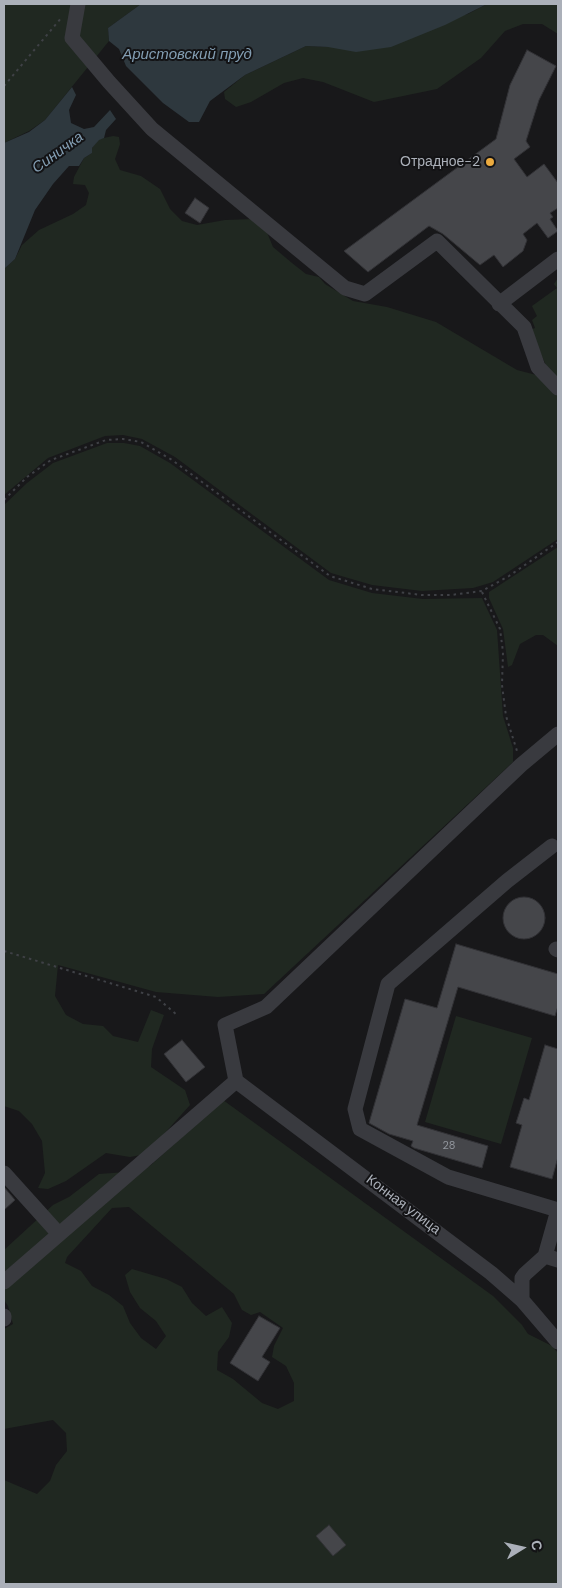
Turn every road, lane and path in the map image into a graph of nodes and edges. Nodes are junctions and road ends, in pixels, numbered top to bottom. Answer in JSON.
{"nodes":[{"id":1,"x":72,"y":8,"type":"edge"},
{"id":2,"x":4,"y":86,"type":"edge"},
{"id":3,"x":558,"y":259,"type":"edge"},
{"id":4,"x":499,"y":304,"type":"junction"},
{"id":5,"x":558,"y":388,"type":"edge"},
{"id":6,"x":4,"y":500,"type":"edge"},
{"id":7,"x":558,"y":542,"type":"edge"},
{"id":8,"x":482,"y":591,"type":"junction"},
{"id":9,"x":558,"y":734,"type":"edge"},
{"id":10,"x":521,"y":765,"type":"junction"},
{"id":11,"x":556,"y":847,"type":"edge"},
{"id":12,"x":4,"y":951,"type":"edge"},
{"id":13,"x":177,"y":1015,"type":"dead end"},
{"id":14,"x":236,"y":1081,"type":"junction"},
{"id":15,"x":4,"y":1173,"type":"edge"},
{"id":16,"x":58,"y":1233,"type":"junction"},
{"id":17,"x":552,"y":1258,"type":"edge"},
{"id":18,"x":4,"y":1282,"type":"edge"},
{"id":19,"x":522,"y":1300,"type":"junction"},
{"id":20,"x":558,"y":1342,"type":"edge"}],
"edges":[{"from":1,"to":2,"type":"path"},
{"from":1,"to":4,"type":"street"},
{"from":3,"to":4,"type":"street"},
{"from":4,"to":5,"type":"street"},
{"from":6,"to":8,"type":"path"},
{"from":7,"to":8,"type":"path"},
{"from":8,"to":10,"type":"path"},
{"from":9,"to":10,"type":"street"},
{"from":10,"to":14,"type":"street"},
{"from":11,"to":17,"type":"street"},
{"from":12,"to":13,"type":"path"},
{"from":14,"to":16,"type":"street"},
{"from":14,"to":19,"type":"street","name":"Конная улица"},
{"from":15,"to":16,"type":"street"},
{"from":16,"to":18,"type":"street"},
{"from":17,"to":19,"type":"street"},
{"from":19,"to":20,"type":"street","name":"Конная улица"}]}
